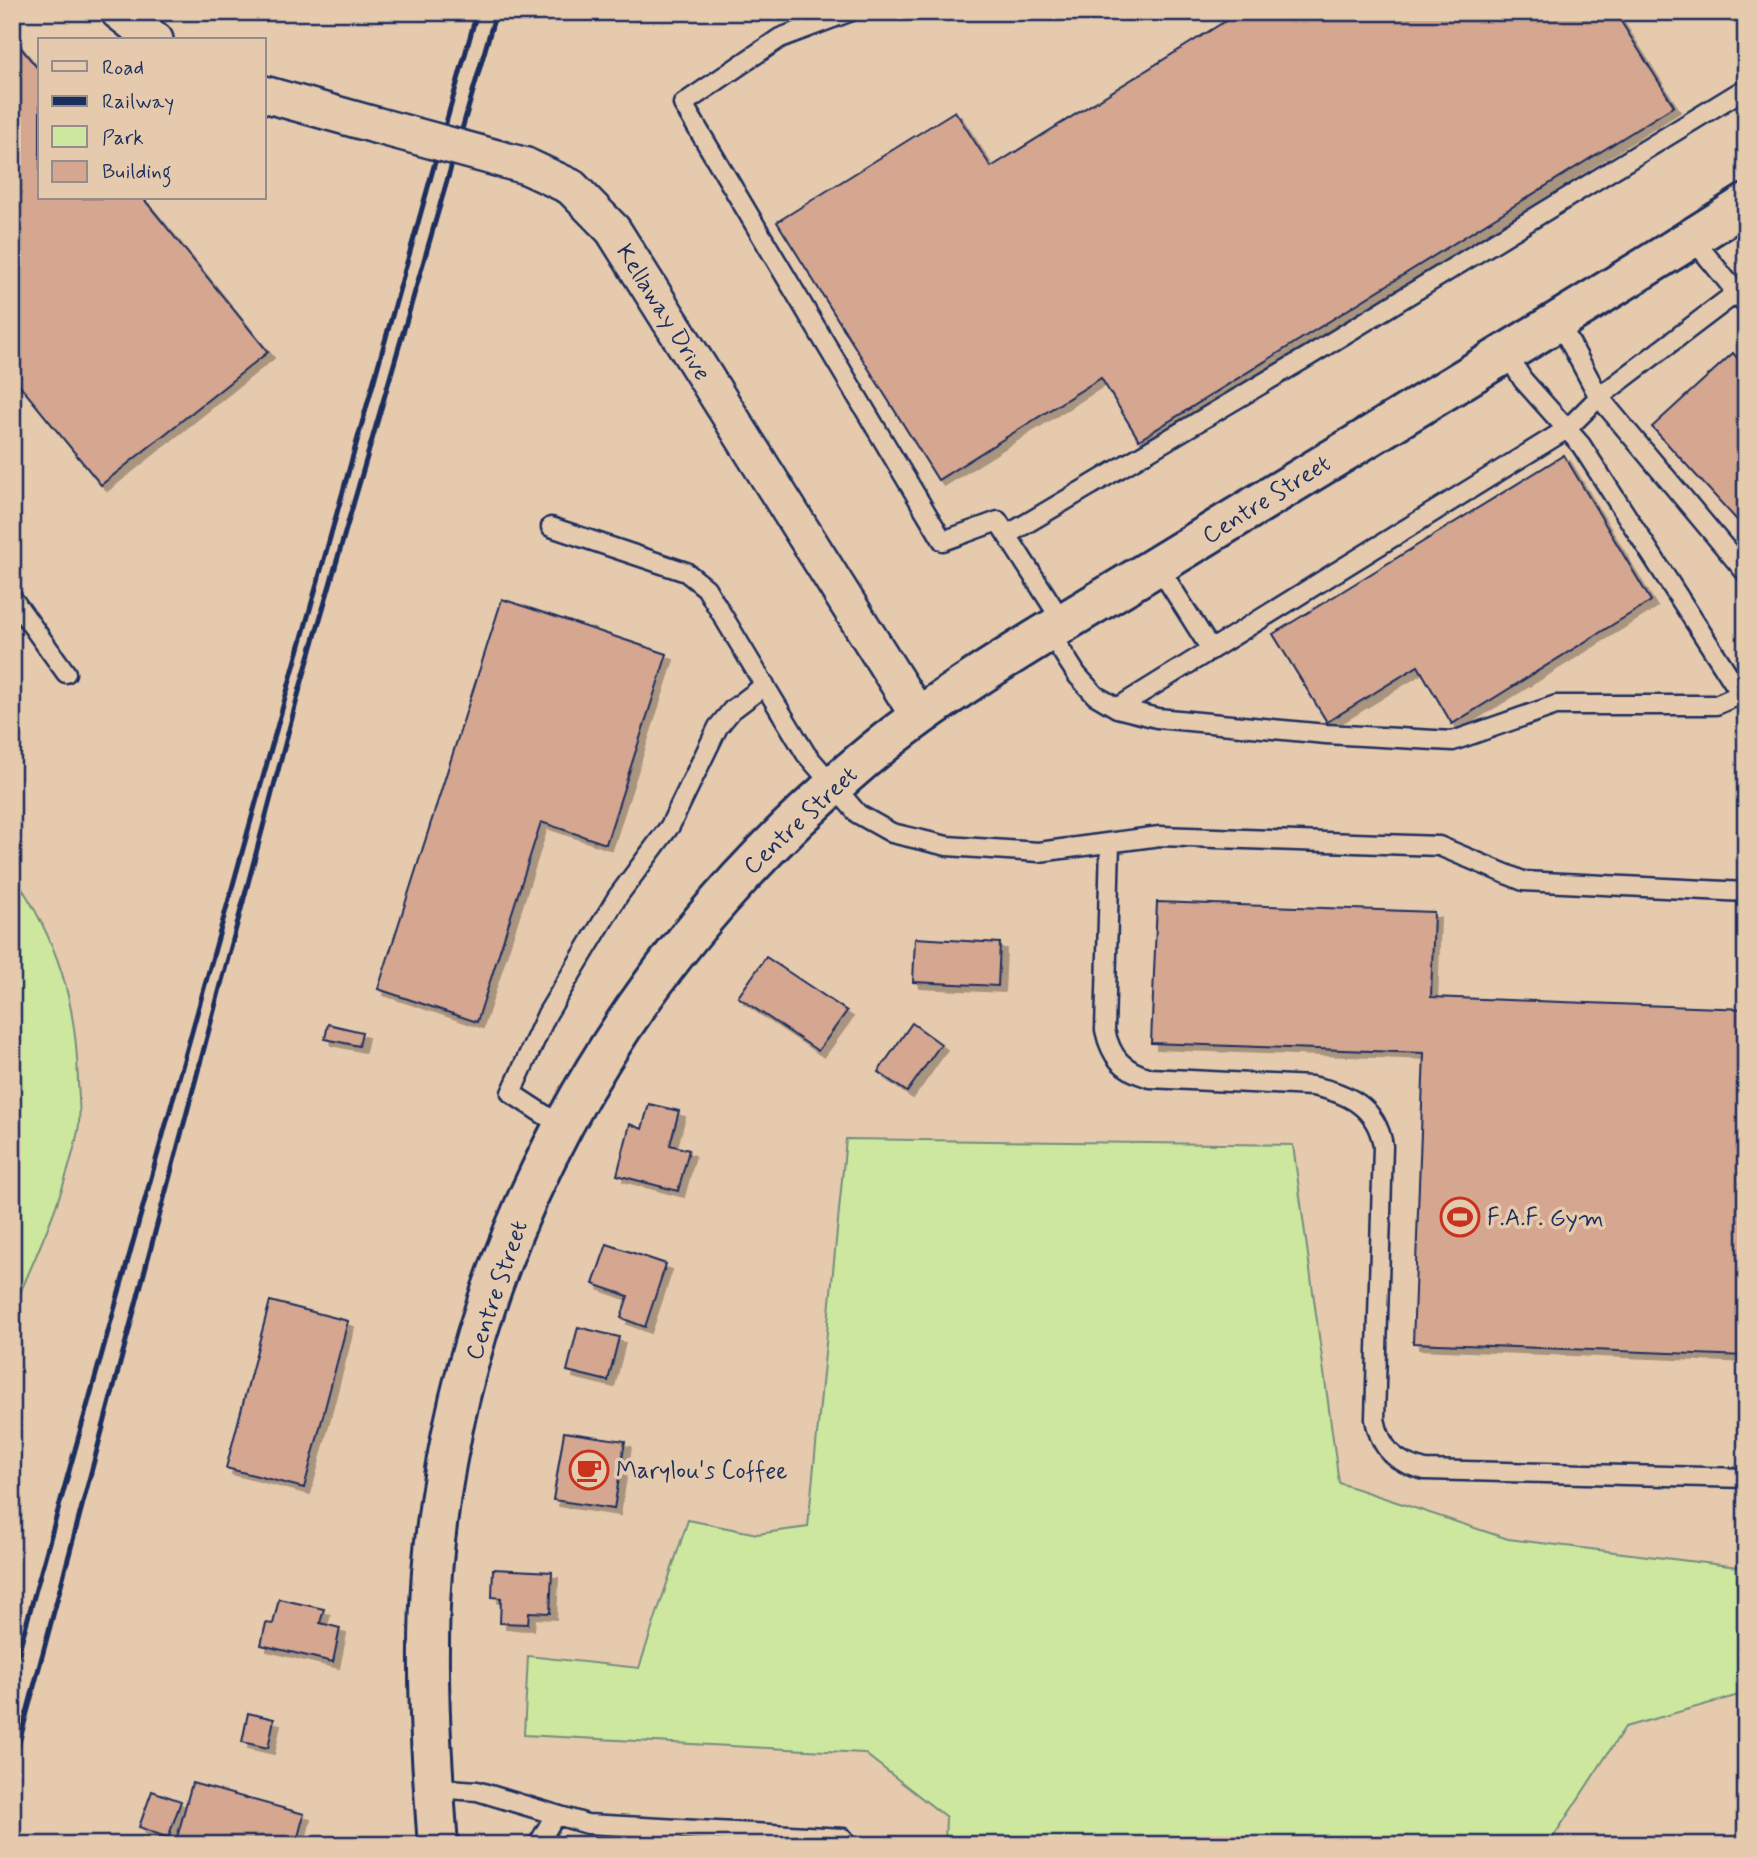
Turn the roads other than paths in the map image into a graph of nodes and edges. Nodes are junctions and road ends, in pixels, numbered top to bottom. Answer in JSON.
{"nodes":[{"id":1,"x":119,"y":12,"type":"edge"},
{"id":2,"x":849,"y":12,"type":"edge"},
{"id":3,"x":152,"y":38,"type":"edge"},
{"id":4,"x":1746,"y":88,"type":"edge"},
{"id":5,"x":266,"y":95,"type":"edge"},
{"id":6,"x":1741,"y":215,"type":"edge"},
{"id":7,"x":1692,"y":238,"type":"junction"},
{"id":8,"x":1741,"y":298,"type":"edge"},
{"id":9,"x":1558,"y":320,"type":"junction"},
{"id":10,"x":1505,"y":351,"type":"junction"},
{"id":11,"x":1599,"y":397,"type":"junction"},
{"id":12,"x":1567,"y":429,"type":"junction"},
{"id":13,"x":551,"y":527,"type":"dead end"},
{"id":14,"x":1007,"y":535,"type":"junction"},
{"id":15,"x":1158,"y":566,"type":"junction"},
{"id":16,"x":1746,"y":573,"type":"edge"},
{"id":17,"x":12,"y":598,"type":"edge"},
{"id":18,"x":1057,"y":629,"type":"junction"},
{"id":19,"x":1210,"y":648,"type":"junction"},
{"id":20,"x":66,"y":673,"type":"dead end"},
{"id":21,"x":765,"y":685,"type":"junction"},
{"id":22,"x":1744,"y":693,"type":"edge"},
{"id":23,"x":1117,"y":708,"type":"junction"},
{"id":24,"x":919,"y":717,"type":"junction"},
{"id":25,"x":833,"y":786,"type":"junction"},
{"id":26,"x":1110,"y":843,"type":"junction"},
{"id":27,"x":1746,"y":892,"type":"edge"},
{"id":28,"x":563,"y":1127,"type":"junction"},
{"id":29,"x":1746,"y":1478,"type":"edge"},
{"id":30,"x":434,"y":1787,"type":"junction"},
{"id":31,"x":555,"y":1815,"type":"junction"},
{"id":32,"x":438,"y":1845,"type":"edge"},
{"id":33,"x":538,"y":1845,"type":"edge"},
{"id":34,"x":842,"y":1845,"type":"edge"}],
"edges":[{"from":1,"to":3,"type":"street"},
{"from":2,"to":14,"type":"lane"},
{"from":4,"to":14,"type":"lane"},
{"from":5,"to":24,"type":"street","name":"Kellaway Drive","bridge":true},
{"from":6,"to":7,"type":"main road","name":"Centre Street"},
{"from":7,"to":8,"type":"lane"},
{"from":7,"to":9,"type":"main road","name":"Centre Street"},
{"from":8,"to":11,"type":"lane"},
{"from":9,"to":10,"type":"main road","name":"Centre Street"},
{"from":9,"to":11,"type":"lane"},
{"from":10,"to":12,"type":"lane"},
{"from":10,"to":15,"type":"main road","name":"Centre Street"},
{"from":11,"to":12,"type":"lane"},
{"from":11,"to":16,"type":"lane"},
{"from":12,"to":19,"type":"lane"},
{"from":12,"to":22,"type":"lane"},
{"from":13,"to":21,"type":"lane"},
{"from":14,"to":18,"type":"lane"},
{"from":15,"to":18,"type":"main road","name":"Centre Street"},
{"from":15,"to":19,"type":"lane"},
{"from":17,"to":20,"type":"lane"},
{"from":18,"to":23,"type":"lane"},
{"from":18,"to":24,"type":"main road","name":"Centre Street"},
{"from":19,"to":23,"type":"lane"},
{"from":21,"to":25,"type":"lane"},
{"from":21,"to":28,"type":"lane"},
{"from":22,"to":23,"type":"lane"},
{"from":24,"to":25,"type":"main road","name":"Centre Street"},
{"from":25,"to":26,"type":"lane"},
{"from":25,"to":28,"type":"main road","name":"Centre Street"},
{"from":26,"to":27,"type":"lane"},
{"from":26,"to":29,"type":"lane"},
{"from":28,"to":30,"type":"main road","name":"Centre Street"},
{"from":30,"to":31,"type":"lane"},
{"from":30,"to":32,"type":"main road","name":"Centre Street"},
{"from":31,"to":33,"type":"lane"},
{"from":31,"to":34,"type":"lane"}]}
